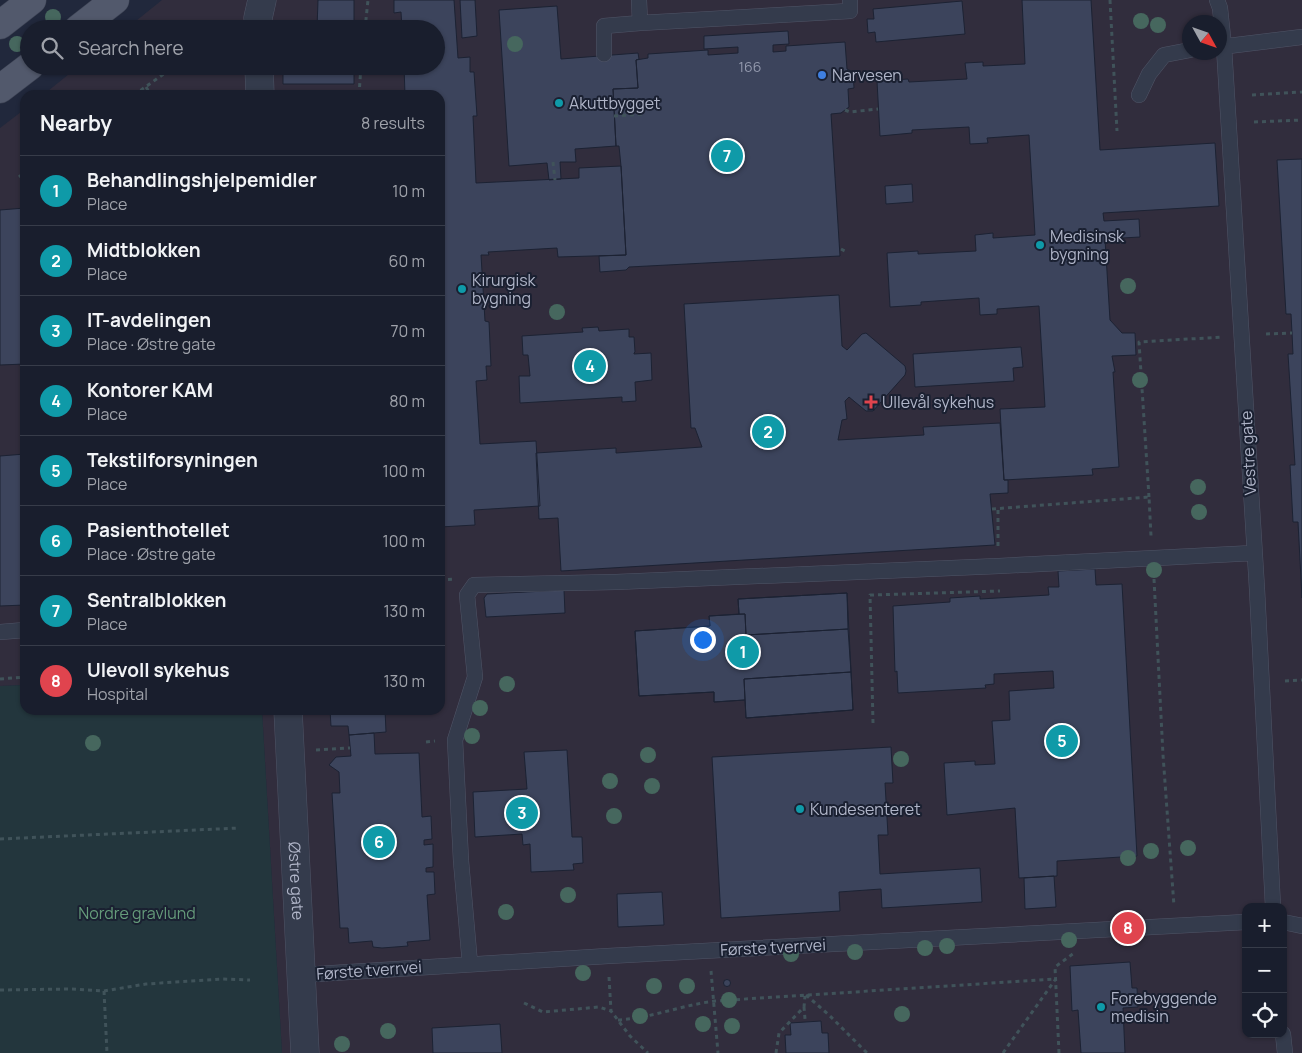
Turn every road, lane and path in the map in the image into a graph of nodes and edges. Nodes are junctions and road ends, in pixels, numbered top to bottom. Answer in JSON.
{"nodes":[{"id":1,"x":32,"y":0,"type":"edge"},
{"id":2,"x":115,"y":0,"type":"edge"},
{"id":3,"x":262,"y":0,"type":"edge"},
{"id":4,"x":368,"y":0,"type":"edge"},
{"id":5,"x":639,"y":0,"type":"edge"},
{"id":6,"x":850,"y":0,"type":"edge"},
{"id":7,"x":1110,"y":0,"type":"edge"},
{"id":8,"x":1217,"y":0,"type":"edge"},
{"id":9,"x":1220,"y":15,"type":"edge"},
{"id":10,"x":89,"y":20,"type":"edge"},
{"id":11,"x":258,"y":20,"type":"edge"},
{"id":12,"x":366,"y":20,"type":"edge"},
{"id":13,"x":640,"y":23,"type":"junction"},
{"id":14,"x":0,"y":25,"type":"edge"},
{"id":15,"x":1302,"y":37,"type":"edge"},
{"id":16,"x":1227,"y":46,"type":"edge"},
{"id":17,"x":1182,"y":52,"type":"edge"},
{"id":18,"x":604,"y":54,"type":"dead end"},
{"id":19,"x":1223,"y":60,"type":"edge"},
{"id":20,"x":20,"y":74,"type":"edge"},
{"id":21,"x":162,"y":75,"type":"edge"},
{"id":22,"x":259,"y":75,"type":"edge"},
{"id":23,"x":360,"y":75,"type":"edge"},
{"id":24,"x":146,"y":86,"type":"junction"},
{"id":25,"x":0,"y":89,"type":"edge"},
{"id":26,"x":141,"y":90,"type":"edge"},
{"id":27,"x":148,"y":90,"type":"edge"},
{"id":28,"x":260,"y":90,"type":"edge"},
{"id":29,"x":359,"y":90,"type":"edge"},
{"id":30,"x":1302,"y":92,"type":"edge"},
{"id":31,"x":1252,"y":95,"type":"dead end"},
{"id":32,"x":1139,"y":96,"type":"dead end"},
{"id":33,"x":878,"y":109,"type":"dead end"},
{"id":34,"x":845,"y":110,"type":"dead end"},
{"id":35,"x":644,"y":114,"type":"dead end"},
{"id":36,"x":614,"y":116,"type":"dead end"},
{"id":37,"x":1302,"y":120,"type":"edge"},
{"id":38,"x":1254,"y":122,"type":"dead end"},
{"id":39,"x":1117,"y":131,"type":"dead end"},
{"id":40,"x":554,"y":162,"type":"dead end"},
{"id":41,"x":555,"y":180,"type":"dead end"},
{"id":42,"x":1292,"y":333,"type":"dead end"},
{"id":43,"x":1266,"y":334,"type":"dead end"},
{"id":44,"x":1227,"y":336,"type":"dead end"},
{"id":45,"x":1149,"y":497,"type":"junction"},
{"id":46,"x":992,"y":509,"type":"dead end"},
{"id":47,"x":998,"y":509,"type":"junction"},
{"id":48,"x":1151,"y":536,"type":"dead end"},
{"id":49,"x":998,"y":548,"type":"dead end"},
{"id":50,"x":1254,"y":553,"type":"junction"},
{"id":51,"x":1154,"y":578,"type":"dead end"},
{"id":52,"x":457,"y":579,"type":"dead end"},
{"id":53,"x":445,"y":580,"type":"edge"},
{"id":54,"x":1000,"y":591,"type":"dead end"},
{"id":55,"x":20,"y":630,"type":"edge"},
{"id":56,"x":0,"y":632,"type":"edge"},
{"id":57,"x":20,"y":677,"type":"edge"},
{"id":58,"x":0,"y":679,"type":"edge"},
{"id":59,"x":1302,"y":680,"type":"edge"},
{"id":60,"x":1285,"y":681,"type":"dead end"},
{"id":61,"x":288,"y":715,"type":"edge"},
{"id":62,"x":873,"y":723,"type":"dead end"},
{"id":63,"x":438,"y":741,"type":"dead end"},
{"id":64,"x":426,"y":742,"type":"dead end"},
{"id":65,"x":350,"y":748,"type":"dead end"},
{"id":66,"x":316,"y":750,"type":"dead end"},
{"id":67,"x":239,"y":828,"type":"dead end"},
{"id":68,"x":0,"y":839,"type":"edge"},
{"id":69,"x":1273,"y":903,"type":"edge"},
{"id":70,"x":1174,"y":906,"type":"dead end"},
{"id":71,"x":1242,"y":922,"type":"edge"},
{"id":72,"x":1287,"y":923,"type":"edge"},
{"id":73,"x":1302,"y":926,"type":"edge"},
{"id":74,"x":1083,"y":952,"type":"dead end"},
{"id":75,"x":470,"y":964,"type":"junction"},
{"id":76,"x":710,"y":967,"type":"dead end"},
{"id":77,"x":300,"y":975,"type":"junction"},
{"id":78,"x":609,"y":977,"type":"dead end"},
{"id":79,"x":1055,"y":979,"type":"junction"},
{"id":80,"x":250,"y":980,"type":"dead end"},
{"id":81,"x":0,"y":990,"type":"edge"},
{"id":82,"x":104,"y":991,"type":"junction"},
{"id":83,"x":805,"y":995,"type":"junction"},
{"id":84,"x":714,"y":1001,"type":"junction"},
{"id":85,"x":524,"y":1004,"type":"dead end"},
{"id":86,"x":804,"y":1007,"type":"junction"},
{"id":87,"x":611,"y":1011,"type":"junction"},
{"id":88,"x":805,"y":1019,"type":"dead end"},
{"id":89,"x":618,"y":1020,"type":"junction"},
{"id":90,"x":1283,"y":1038,"type":"edge"},
{"id":91,"x":107,"y":1053,"type":"edge"},
{"id":92,"x":305,"y":1053,"type":"edge"},
{"id":93,"x":648,"y":1053,"type":"edge"},
{"id":94,"x":718,"y":1053,"type":"edge"},
{"id":95,"x":776,"y":1053,"type":"edge"},
{"id":96,"x":867,"y":1053,"type":"edge"},
{"id":97,"x":1003,"y":1053,"type":"edge"},
{"id":98,"x":1059,"y":1053,"type":"edge"},
{"id":99,"x":1285,"y":1053,"type":"edge"}],
"edges":[{"from":1,"to":14,"type":"main road"},
{"from":2,"to":10,"type":"main road"},
{"from":3,"to":11,"type":"street"},
{"from":4,"to":12,"type":"path"},
{"from":5,"to":13,"type":"lane"},
{"from":6,"to":13,"type":"lane"},
{"from":7,"to":39,"type":"path"},
{"from":8,"to":9,"type":"lane","name":"Vestre gate"},
{"from":13,"to":18,"type":"lane"},
{"from":15,"to":16,"type":"lane"},
{"from":17,"to":32,"type":"lane"},
{"from":19,"to":50,"type":"lane","name":"Vestre gate"},
{"from":20,"to":25,"type":"main road"},
{"from":21,"to":24,"type":"path"},
{"from":22,"to":28,"type":"street"},
{"from":23,"to":29,"type":"path"},
{"from":24,"to":26,"type":"path"},
{"from":24,"to":27,"type":"path"},
{"from":30,"to":31,"type":"path"},
{"from":33,"to":34,"type":"path"},
{"from":35,"to":36,"type":"path"},
{"from":37,"to":38,"type":"path"},
{"from":40,"to":41,"type":"path"},
{"from":42,"to":43,"type":"path"},
{"from":44,"to":45,"type":"path"},
{"from":45,"to":47,"type":"path"},
{"from":45,"to":48,"type":"path"},
{"from":46,"to":47,"type":"path"},
{"from":47,"to":49,"type":"path"},
{"from":50,"to":69,"type":"lane","name":"Vestre gate"},
{"from":50,"to":75,"type":"lane"},
{"from":51,"to":70,"type":"path"},
{"from":52,"to":53,"type":"path"},
{"from":54,"to":62,"type":"path"},
{"from":55,"to":56,"type":"lane"},
{"from":57,"to":58,"type":"path"},
{"from":59,"to":60,"type":"path"},
{"from":61,"to":77,"type":"street","name":"Østre gate"},
{"from":63,"to":64,"type":"path"},
{"from":65,"to":66,"type":"path"},
{"from":67,"to":68,"type":"path"},
{"from":71,"to":75,"type":"lane","name":"Første tverrvei"},
{"from":72,"to":73,"type":"lane"},
{"from":74,"to":79,"type":"path"},
{"from":75,"to":77,"type":"lane","name":"Første tverrvei"},
{"from":76,"to":84,"type":"path"},
{"from":77,"to":92,"type":"street","name":"Østre gate"},
{"from":78,"to":87,"type":"path"},
{"from":79,"to":83,"type":"path"},
{"from":79,"to":97,"type":"path"},
{"from":79,"to":98,"type":"path"},
{"from":80,"to":82,"type":"path"},
{"from":81,"to":82,"type":"path"},
{"from":82,"to":91,"type":"path"},
{"from":83,"to":84,"type":"path"},
{"from":83,"to":86,"type":"path"},
{"from":83,"to":96,"type":"path"},
{"from":84,"to":89,"type":"path"},
{"from":84,"to":94,"type":"path"},
{"from":85,"to":87,"type":"path"},
{"from":86,"to":88,"type":"path"},
{"from":86,"to":95,"type":"path"},
{"from":87,"to":89,"type":"path"},
{"from":89,"to":93,"type":"path"},
{"from":90,"to":99,"type":"lane"}]}
